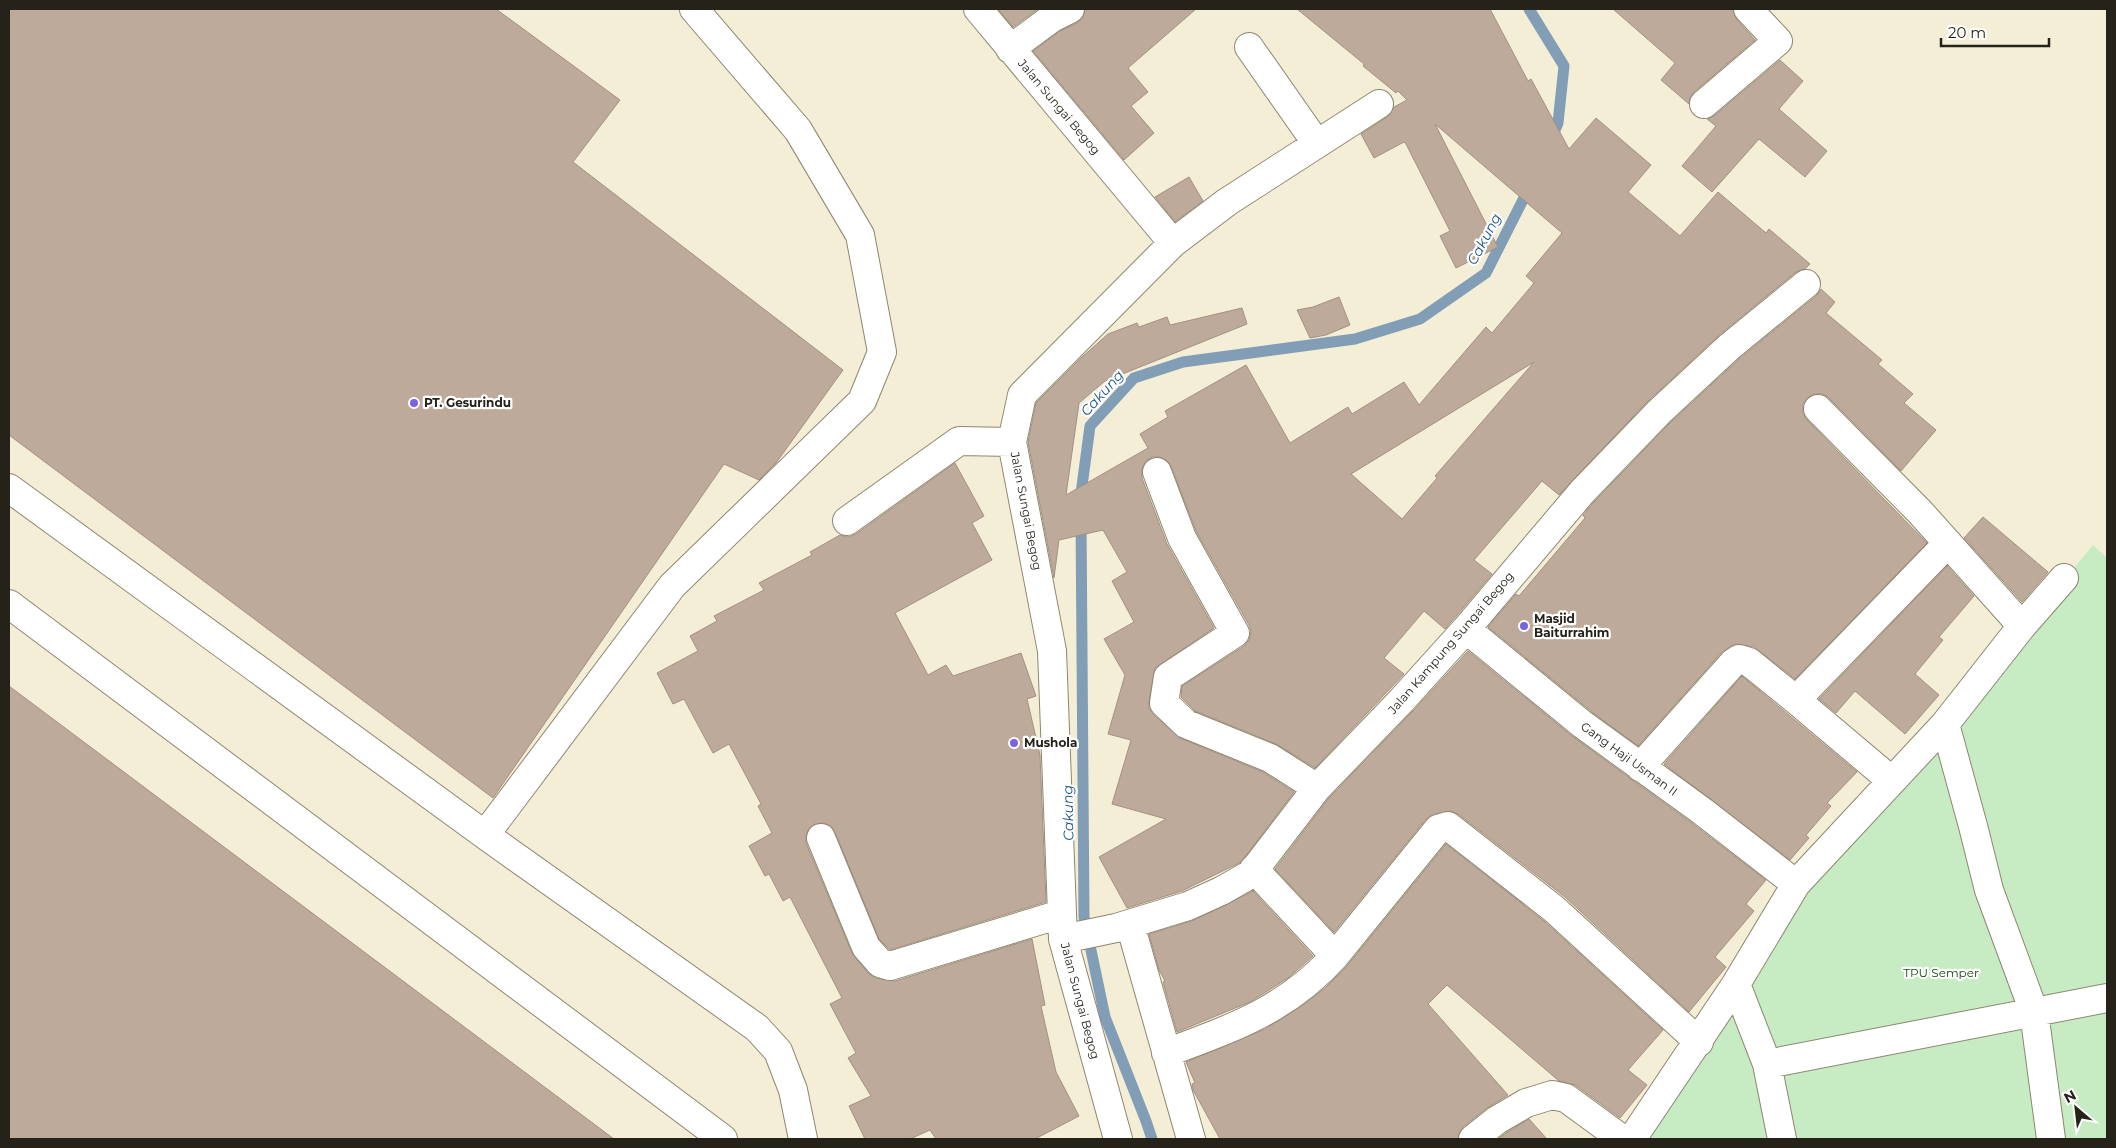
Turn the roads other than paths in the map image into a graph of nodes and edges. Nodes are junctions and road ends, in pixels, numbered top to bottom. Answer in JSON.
{"nodes":[{"id":1,"x":694,"y":9,"type":"edge"},
{"id":2,"x":978,"y":9,"type":"edge"},
{"id":3,"x":1070,"y":9,"type":"edge"},
{"id":4,"x":1748,"y":9,"type":"edge"},
{"id":5,"x":1249,"y":47,"type":"dead end"},
{"id":6,"x":1010,"y":49,"type":"junction"},
{"id":7,"x":1378,"y":104,"type":"dead end"},
{"id":8,"x":1704,"y":104,"type":"dead end"},
{"id":9,"x":1317,"y":144,"type":"junction"},
{"id":10,"x":1173,"y":243,"type":"junction"},
{"id":11,"x":1806,"y":284,"type":"dead end"},
{"id":12,"x":1818,"y":409,"type":"dead end"},
{"id":13,"x":1012,"y":442,"type":"junction"},
{"id":14,"x":1157,"y":472,"type":"dead end"},
{"id":15,"x":9,"y":488,"type":"edge"},
{"id":16,"x":847,"y":521,"type":"dead end"},
{"id":17,"x":1948,"y":543,"type":"junction"},
{"id":18,"x":2064,"y":578,"type":"dead end"},
{"id":19,"x":9,"y":604,"type":"edge"},
{"id":20,"x":2022,"y":626,"type":"junction"},
{"id":21,"x":1466,"y":629,"type":"junction"},
{"id":22,"x":1796,"y":700,"type":"junction"},
{"id":23,"x":1945,"y":724,"type":"junction"},
{"id":24,"x":1640,"y":767,"type":"junction"},
{"id":25,"x":1892,"y":781,"type":"junction"},
{"id":26,"x":1317,"y":788,"type":"junction"},
{"id":27,"x":485,"y":835,"type":"junction"},
{"id":28,"x":821,"y":838,"type":"dead end"},
{"id":29,"x":1254,"y":869,"type":"junction"},
{"id":30,"x":1796,"y":884,"type":"junction"},
{"id":31,"x":1123,"y":926,"type":"junction"},
{"id":32,"x":1065,"y":931,"type":"junction"},
{"id":33,"x":1335,"y":956,"type":"junction"},
{"id":34,"x":1736,"y":984,"type":"junction"},
{"id":35,"x":2107,"y":998,"type":"edge"},
{"id":36,"x":2034,"y":1012,"type":"junction"},
{"id":37,"x":1699,"y":1042,"type":"junction"},
{"id":38,"x":1166,"y":1053,"type":"junction"},
{"id":39,"x":1767,"y":1064,"type":"junction"},
{"id":40,"x":723,"y":1139,"type":"edge"},
{"id":41,"x":803,"y":1139,"type":"edge"},
{"id":42,"x":1118,"y":1139,"type":"edge"},
{"id":43,"x":1191,"y":1139,"type":"edge"},
{"id":44,"x":1473,"y":1139,"type":"edge"},
{"id":45,"x":1622,"y":1139,"type":"edge"},
{"id":46,"x":1632,"y":1139,"type":"edge"},
{"id":47,"x":1782,"y":1139,"type":"edge"},
{"id":48,"x":2051,"y":1139,"type":"edge"}],
"edges":[{"from":1,"to":27,"type":"street"},
{"from":2,"to":6,"type":"street","name":"Jalan Sungai Begog"},
{"from":3,"to":6,"type":"street"},
{"from":4,"to":8,"type":"street"},
{"from":5,"to":9,"type":"street"},
{"from":6,"to":10,"type":"street","name":"Jalan Sungai Begog"},
{"from":7,"to":9,"type":"street"},
{"from":9,"to":10,"type":"street"},
{"from":10,"to":13,"type":"street","name":"Jalan Sungai Begog"},
{"from":11,"to":21,"type":"street","name":"Jalan Kampung Sungai Begog"},
{"from":12,"to":17,"type":"street"},
{"from":13,"to":16,"type":"street"},
{"from":13,"to":32,"type":"street","name":"Jalan Sungai Begog"},
{"from":14,"to":26,"type":"street"},
{"from":15,"to":27,"type":"street"},
{"from":17,"to":20,"type":"street"},
{"from":17,"to":22,"type":"street"},
{"from":18,"to":20,"type":"street"},
{"from":19,"to":40,"type":"street"},
{"from":20,"to":23,"type":"street"},
{"from":21,"to":24,"type":"street","name":"Gang Haji Usman II"},
{"from":21,"to":26,"type":"street","name":"Jalan Kampung Sungai Begog"},
{"from":22,"to":24,"type":"street"},
{"from":22,"to":25,"type":"street"},
{"from":23,"to":25,"type":"street"},
{"from":23,"to":36,"type":"street"},
{"from":24,"to":30,"type":"street","name":"Gang Haji Usman II"},
{"from":25,"to":30,"type":"street"},
{"from":26,"to":29,"type":"street","name":"Jalan Kampung Sungai Begog"},
{"from":27,"to":41,"type":"street"},
{"from":28,"to":32,"type":"street","name":"Jalan Kampung Sungai Begog"},
{"from":29,"to":31,"type":"street","name":"Jalan Kampung Sungai Begog"},
{"from":29,"to":33,"type":"street"},
{"from":30,"to":34,"type":"street"},
{"from":31,"to":32,"type":"street","name":"Jalan Kampung Sungai Begog"},
{"from":31,"to":38,"type":"street"},
{"from":32,"to":42,"type":"street","name":"Jalan Sungai Begog"},
{"from":33,"to":37,"type":"street"},
{"from":33,"to":38,"type":"street"},
{"from":34,"to":37,"type":"street"},
{"from":34,"to":39,"type":"street"},
{"from":35,"to":36,"type":"street"},
{"from":36,"to":39,"type":"street"},
{"from":36,"to":48,"type":"street"},
{"from":37,"to":46,"type":"street"},
{"from":38,"to":43,"type":"street"},
{"from":39,"to":47,"type":"street"},
{"from":44,"to":45,"type":"street"}]}
